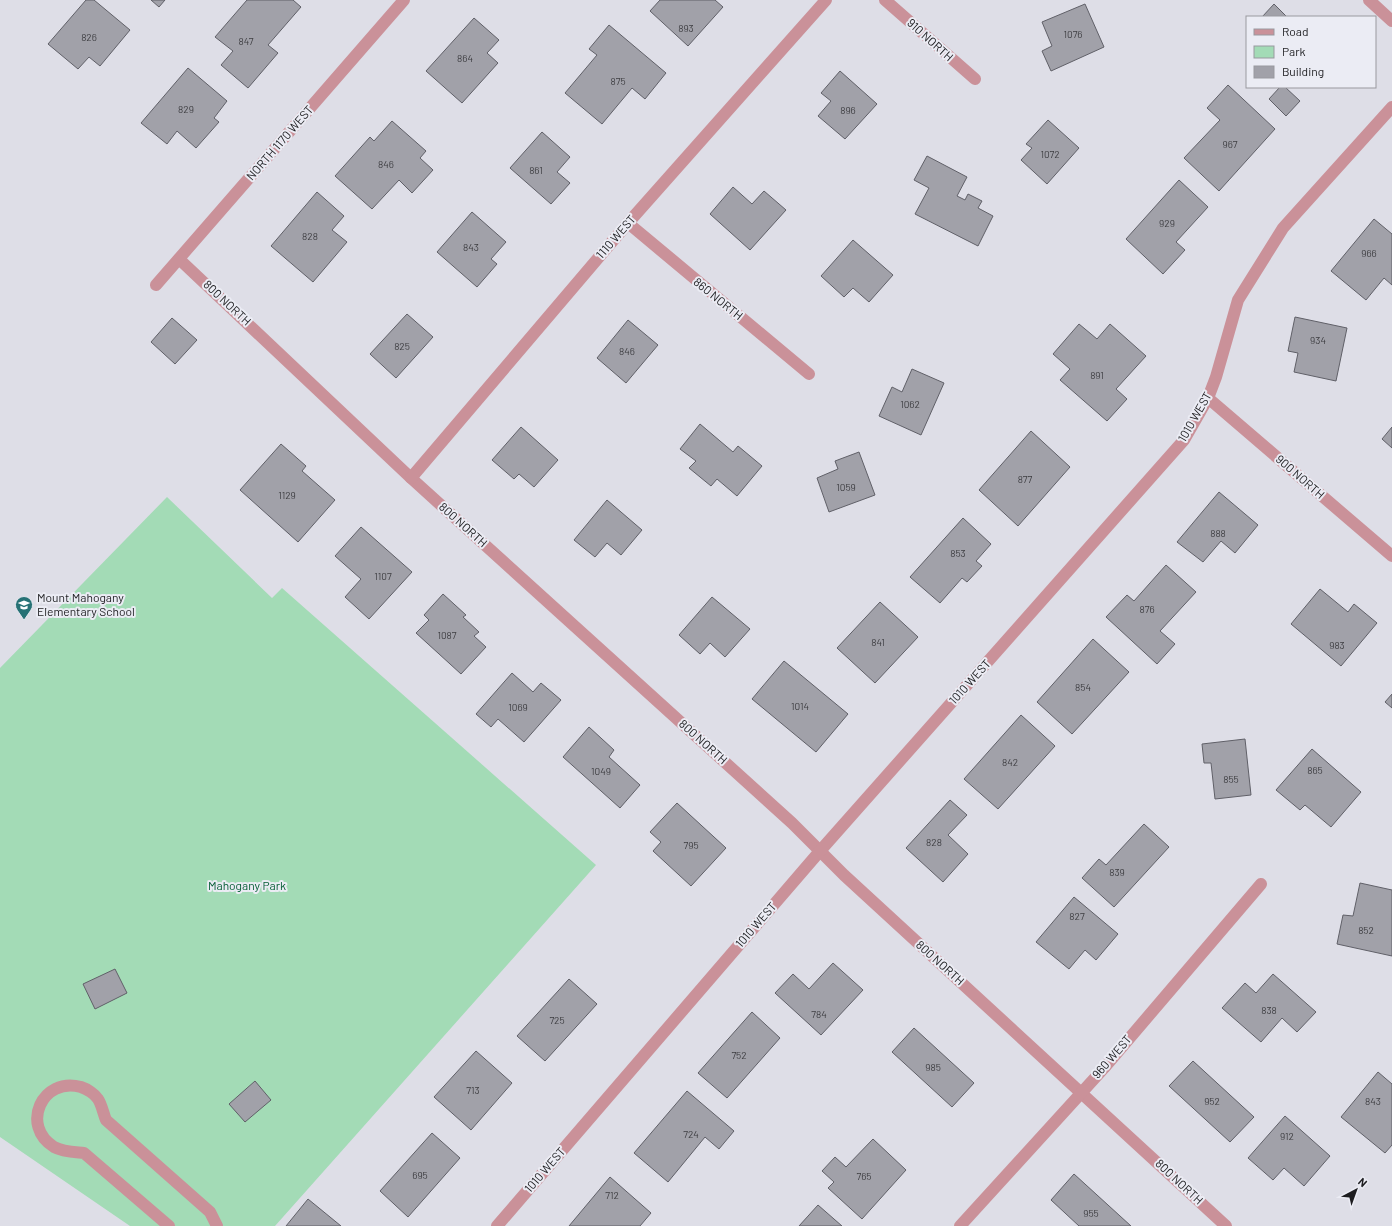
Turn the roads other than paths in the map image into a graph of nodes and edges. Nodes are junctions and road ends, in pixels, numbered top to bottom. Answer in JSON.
{"nodes":[{"id":1,"x":404,"y":0,"type":"edge"},
{"id":2,"x":826,"y":0,"type":"edge"},
{"id":3,"x":885,"y":0,"type":"edge"},
{"id":4,"x":1369,"y":0,"type":"edge"},
{"id":5,"x":1392,"y":21,"type":"edge"},
{"id":6,"x":975,"y":79,"type":"dead end"},
{"id":7,"x":1392,"y":107,"type":"edge"},
{"id":8,"x":628,"y":223,"type":"junction"},
{"id":9,"x":179,"y":259,"type":"junction"},
{"id":10,"x":156,"y":285,"type":"dead end"},
{"id":11,"x":809,"y":374,"type":"dead end"},
{"id":12,"x":1208,"y":398,"type":"junction"},
{"id":13,"x":411,"y":478,"type":"junction"},
{"id":14,"x":1392,"y":556,"type":"edge"},
{"id":15,"x":820,"y":851,"type":"junction"},
{"id":16,"x":1261,"y":884,"type":"dead end"},
{"id":17,"x":1081,"y":1092,"type":"junction"},
{"id":18,"x":169,"y":1226,"type":"edge"},
{"id":19,"x":216,"y":1226,"type":"edge"},
{"id":20,"x":496,"y":1226,"type":"edge"},
{"id":21,"x":960,"y":1226,"type":"edge"},
{"id":22,"x":1226,"y":1226,"type":"edge"}],
"edges":[{"from":1,"to":9,"type":"street","name":"NORTH 1170 WEST"},
{"from":2,"to":8,"type":"street","name":"1110 WEST"},
{"from":3,"to":6,"type":"street","name":"910 NORTH"},
{"from":4,"to":5,"type":"street"},
{"from":7,"to":12,"type":"street","name":"1010 WEST"},
{"from":8,"to":11,"type":"street","name":"860 NORTH"},
{"from":8,"to":13,"type":"street","name":"1110 WEST"},
{"from":9,"to":10,"type":"street","name":"NORTH 1170 WEST"},
{"from":9,"to":13,"type":"street","name":"800 NORTH"},
{"from":12,"to":14,"type":"street","name":"900 NORTH"},
{"from":12,"to":15,"type":"street","name":"1010 WEST"},
{"from":13,"to":15,"type":"street","name":"800 NORTH"},
{"from":15,"to":17,"type":"street","name":"800 NORTH"},
{"from":15,"to":20,"type":"street","name":"1010 WEST"},
{"from":16,"to":17,"type":"street","name":"960 WEST"},
{"from":17,"to":21,"type":"street","name":"960 WEST"},
{"from":17,"to":22,"type":"street","name":"800 NORTH"},
{"from":18,"to":19,"type":"street"}]}
